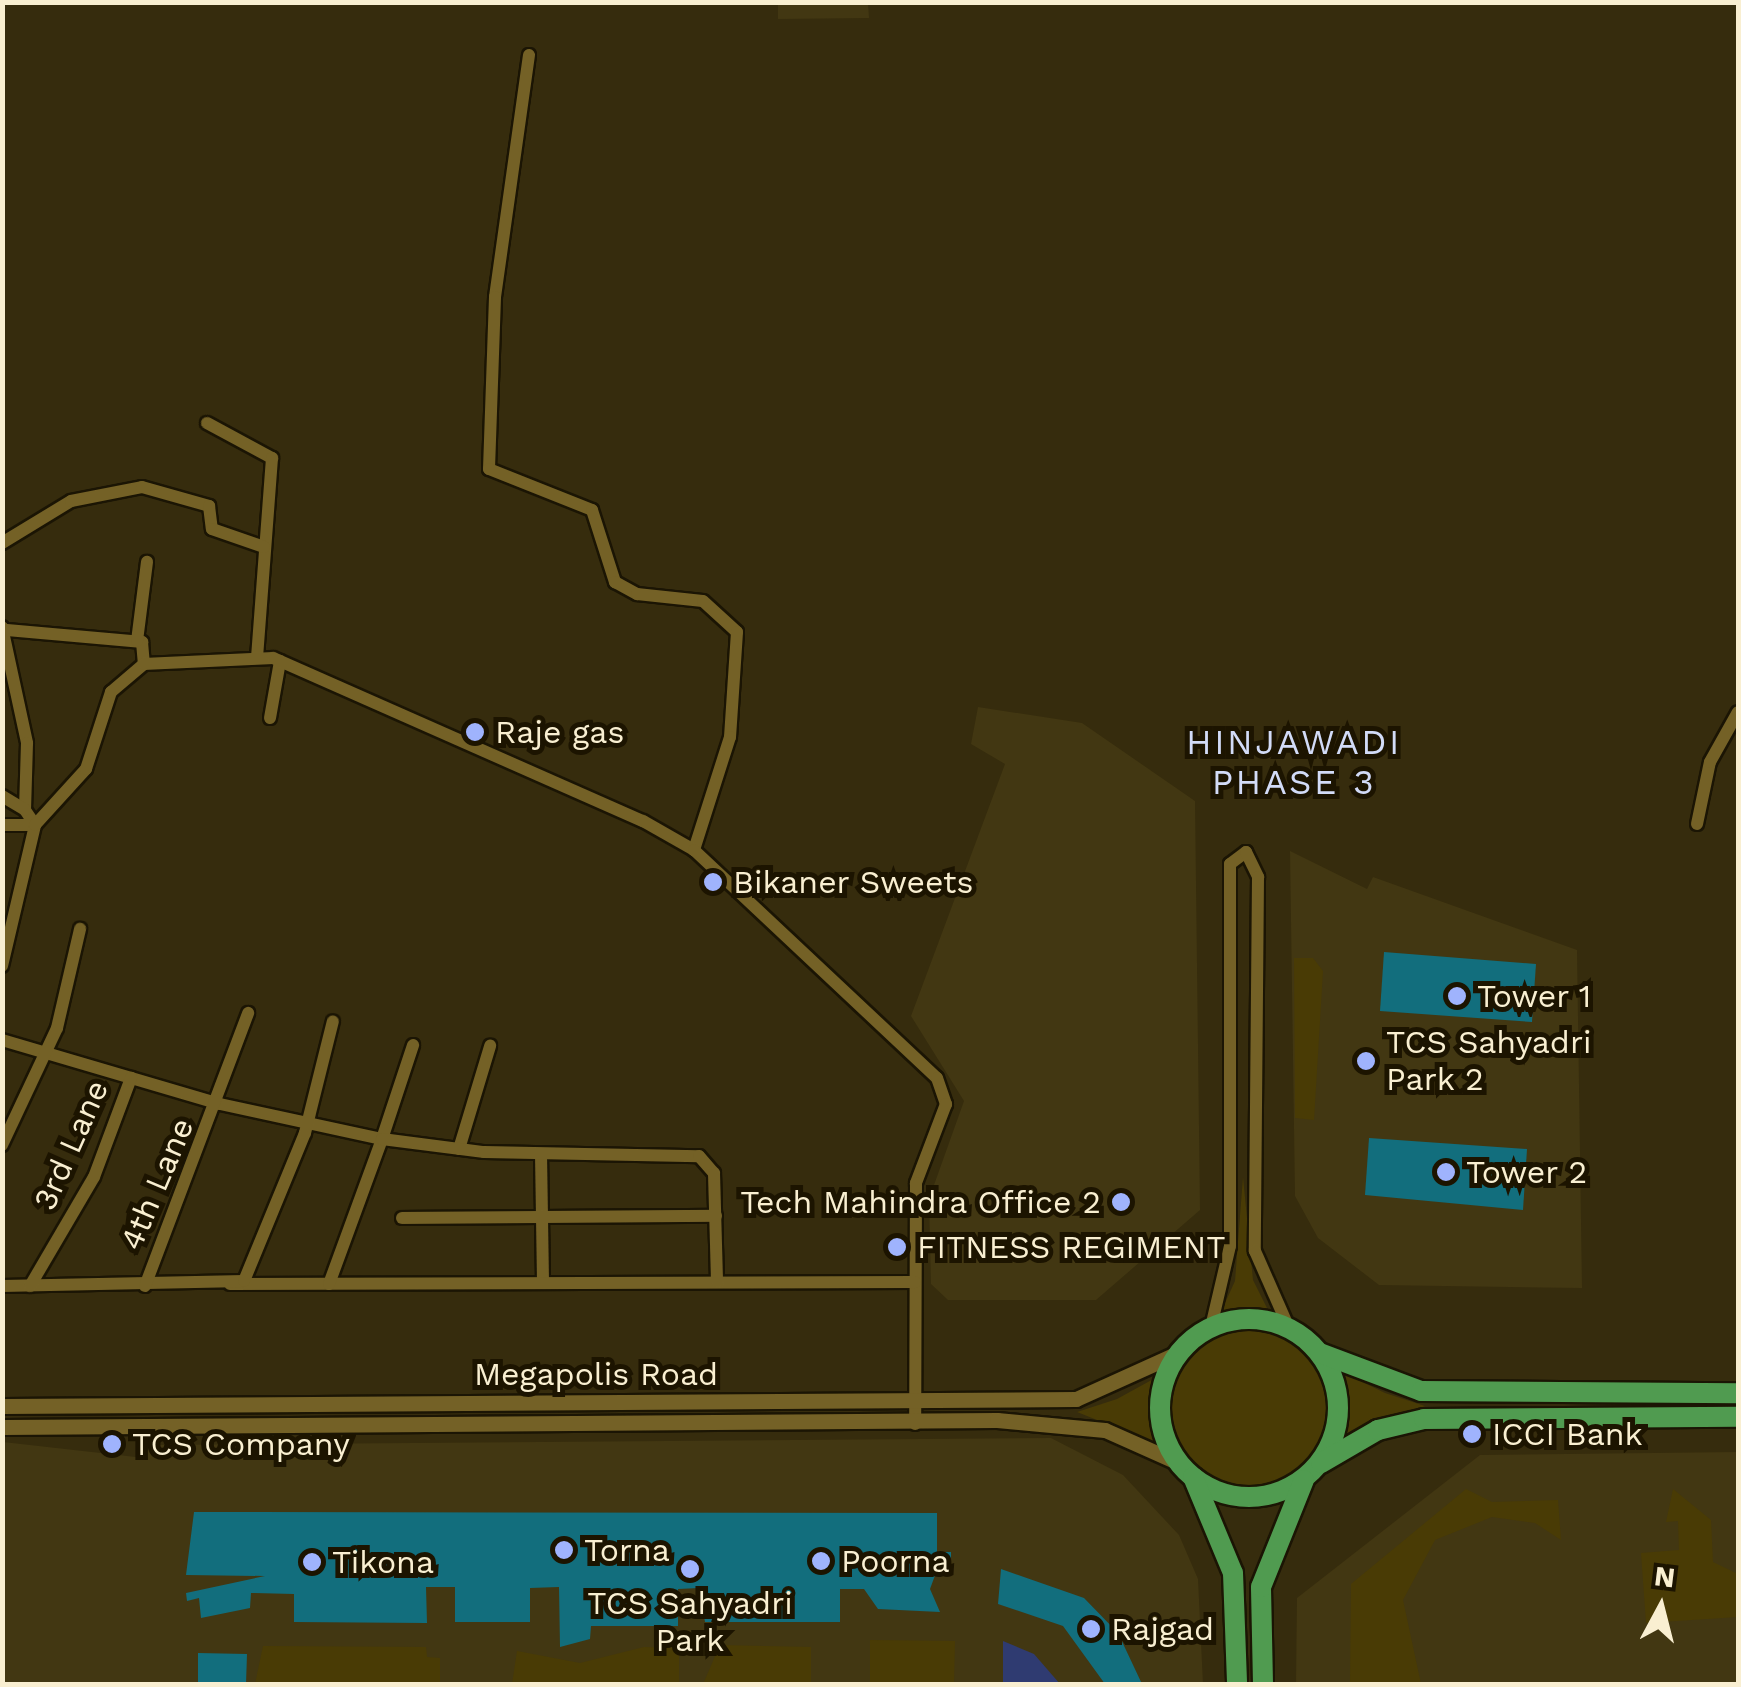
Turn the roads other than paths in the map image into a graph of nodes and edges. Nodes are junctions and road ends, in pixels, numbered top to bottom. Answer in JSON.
{"nodes":[{"id":1,"x":530,"y":55,"type":"dead end"},
{"id":2,"x":207,"y":422,"type":"dead end"},
{"id":3,"x":2,"y":542,"type":"edge"},
{"id":4,"x":264,"y":547,"type":"junction"},
{"id":5,"x":148,"y":562,"type":"dead end"},
{"id":6,"x":5,"y":628,"type":"edge"},
{"id":7,"x":137,"y":641,"type":"junction"},
{"id":8,"x":257,"y":657,"type":"junction"},
{"id":9,"x":280,"y":661,"type":"junction"},
{"id":10,"x":144,"y":664,"type":"junction"},
{"id":11,"x":1738,"y":712,"type":"edge"},
{"id":12,"x":270,"y":718,"type":"dead end"},
{"id":13,"x":2,"y":796,"type":"edge"},
{"id":14,"x":25,"y":810,"type":"junction"},
{"id":15,"x":35,"y":824,"type":"junction"},
{"id":16,"x":1697,"y":824,"type":"dead end"},
{"id":17,"x":2,"y":825,"type":"edge"},
{"id":18,"x":694,"y":850,"type":"junction"},
{"id":19,"x":80,"y":929,"type":"dead end"},
{"id":20,"x":2,"y":966,"type":"edge"},
{"id":21,"x":248,"y":1013,"type":"dead end"},
{"id":22,"x":333,"y":1021,"type":"dead end"},
{"id":23,"x":2,"y":1040,"type":"edge"},
{"id":24,"x":413,"y":1045,"type":"dead end"},
{"id":25,"x":490,"y":1046,"type":"dead end"},
{"id":26,"x":45,"y":1052,"type":"junction"},
{"id":27,"x":131,"y":1078,"type":"junction"},
{"id":28,"x":220,"y":1104,"type":"junction"},
{"id":29,"x":305,"y":1124,"type":"junction"},
{"id":30,"x":382,"y":1139,"type":"junction"},
{"id":31,"x":2,"y":1145,"type":"edge"},
{"id":32,"x":460,"y":1149,"type":"junction"},
{"id":33,"x":541,"y":1154,"type":"junction"},
{"id":34,"x":543,"y":1215,"type":"junction"},
{"id":35,"x":716,"y":1216,"type":"junction"},
{"id":36,"x":402,"y":1218,"type":"dead end"},
{"id":37,"x":717,"y":1282,"type":"junction"},
{"id":38,"x":915,"y":1282,"type":"junction"},
{"id":39,"x":543,"y":1283,"type":"junction"},
{"id":40,"x":230,"y":1284,"type":"junction"},
{"id":41,"x":329,"y":1284,"type":"junction"},
{"id":42,"x":2,"y":1286,"type":"edge"},
{"id":43,"x":30,"y":1286,"type":"junction"},
{"id":44,"x":145,"y":1286,"type":"junction"},
{"id":45,"x":1212,"y":1327,"type":"junction"},
{"id":46,"x":1289,"y":1328,"type":"junction"},
{"id":47,"x":1180,"y":1352,"type":"junction"},
{"id":48,"x":1320,"y":1353,"type":"junction"},
{"id":49,"x":1738,"y":1394,"type":"edge"},
{"id":50,"x":913,"y":1400,"type":"junction"},
{"id":51,"x":2,"y":1406,"type":"edge"},
{"id":52,"x":1738,"y":1417,"type":"edge"},
{"id":53,"x":915,"y":1424,"type":"junction"},
{"id":54,"x":2,"y":1428,"type":"edge"},
{"id":55,"x":1186,"y":1470,"type":"junction"},
{"id":56,"x":1312,"y":1471,"type":"junction"},
{"id":57,"x":1237,"y":1684,"type":"edge"},
{"id":58,"x":1264,"y":1684,"type":"edge"}],
"edges":[{"from":1,"to":18,"type":"street"},
{"from":2,"to":4,"type":"street"},
{"from":3,"to":4,"type":"street"},
{"from":4,"to":8,"type":"street"},
{"from":5,"to":7,"type":"street"},
{"from":6,"to":7,"type":"street"},
{"from":6,"to":14,"type":"street"},
{"from":7,"to":10,"type":"street"},
{"from":8,"to":9,"type":"street"},
{"from":8,"to":10,"type":"street"},
{"from":9,"to":12,"type":"street"},
{"from":9,"to":18,"type":"street"},
{"from":10,"to":15,"type":"street"},
{"from":11,"to":16,"type":"street"},
{"from":13,"to":14,"type":"street"},
{"from":14,"to":15,"type":"street"},
{"from":15,"to":17,"type":"street"},
{"from":15,"to":20,"type":"street"},
{"from":18,"to":38,"type":"street"},
{"from":19,"to":26,"type":"street"},
{"from":21,"to":28,"type":"street","name":"4th Lane"},
{"from":22,"to":29,"type":"street"},
{"from":23,"to":26,"type":"street"},
{"from":24,"to":30,"type":"street"},
{"from":25,"to":32,"type":"street"},
{"from":26,"to":27,"type":"street"},
{"from":26,"to":31,"type":"street"},
{"from":27,"to":28,"type":"street"},
{"from":27,"to":43,"type":"street","name":"3rd Lane"},
{"from":28,"to":29,"type":"street"},
{"from":28,"to":44,"type":"street","name":"4th Lane"},
{"from":29,"to":30,"type":"street"},
{"from":29,"to":40,"type":"street"},
{"from":30,"to":32,"type":"street"},
{"from":30,"to":41,"type":"street"},
{"from":32,"to":33,"type":"street"},
{"from":33,"to":34,"type":"street"},
{"from":33,"to":35,"type":"street"},
{"from":34,"to":35,"type":"street"},
{"from":34,"to":36,"type":"street"},
{"from":34,"to":39,"type":"street"},
{"from":35,"to":37,"type":"street"},
{"from":37,"to":38,"type":"street"},
{"from":37,"to":39,"type":"street"},
{"from":38,"to":50,"type":"street"},
{"from":39,"to":41,"type":"street"},
{"from":40,"to":41,"type":"street"},
{"from":40,"to":44,"type":"street"},
{"from":42,"to":43,"type":"street"},
{"from":43,"to":44,"type":"street"},
{"from":45,"to":46,"type":"main road"},
{"from":45,"to":46,"type":"street"},
{"from":45,"to":47,"type":"main road"},
{"from":46,"to":48,"type":"main road"},
{"from":47,"to":50,"type":"street","name":"Megapolis Road"},
{"from":47,"to":55,"type":"main road"},
{"from":48,"to":49,"type":"main road"},
{"from":48,"to":56,"type":"main road"},
{"from":50,"to":51,"type":"street","name":"Megapolis Road"},
{"from":50,"to":53,"type":"street"},
{"from":52,"to":56,"type":"main road"},
{"from":53,"to":54,"type":"street","name":"Megapolis Road"},
{"from":53,"to":55,"type":"street","name":"Megapolis Road"},
{"from":55,"to":56,"type":"main road"},
{"from":55,"to":57,"type":"main road"},
{"from":56,"to":58,"type":"main road"}]}
